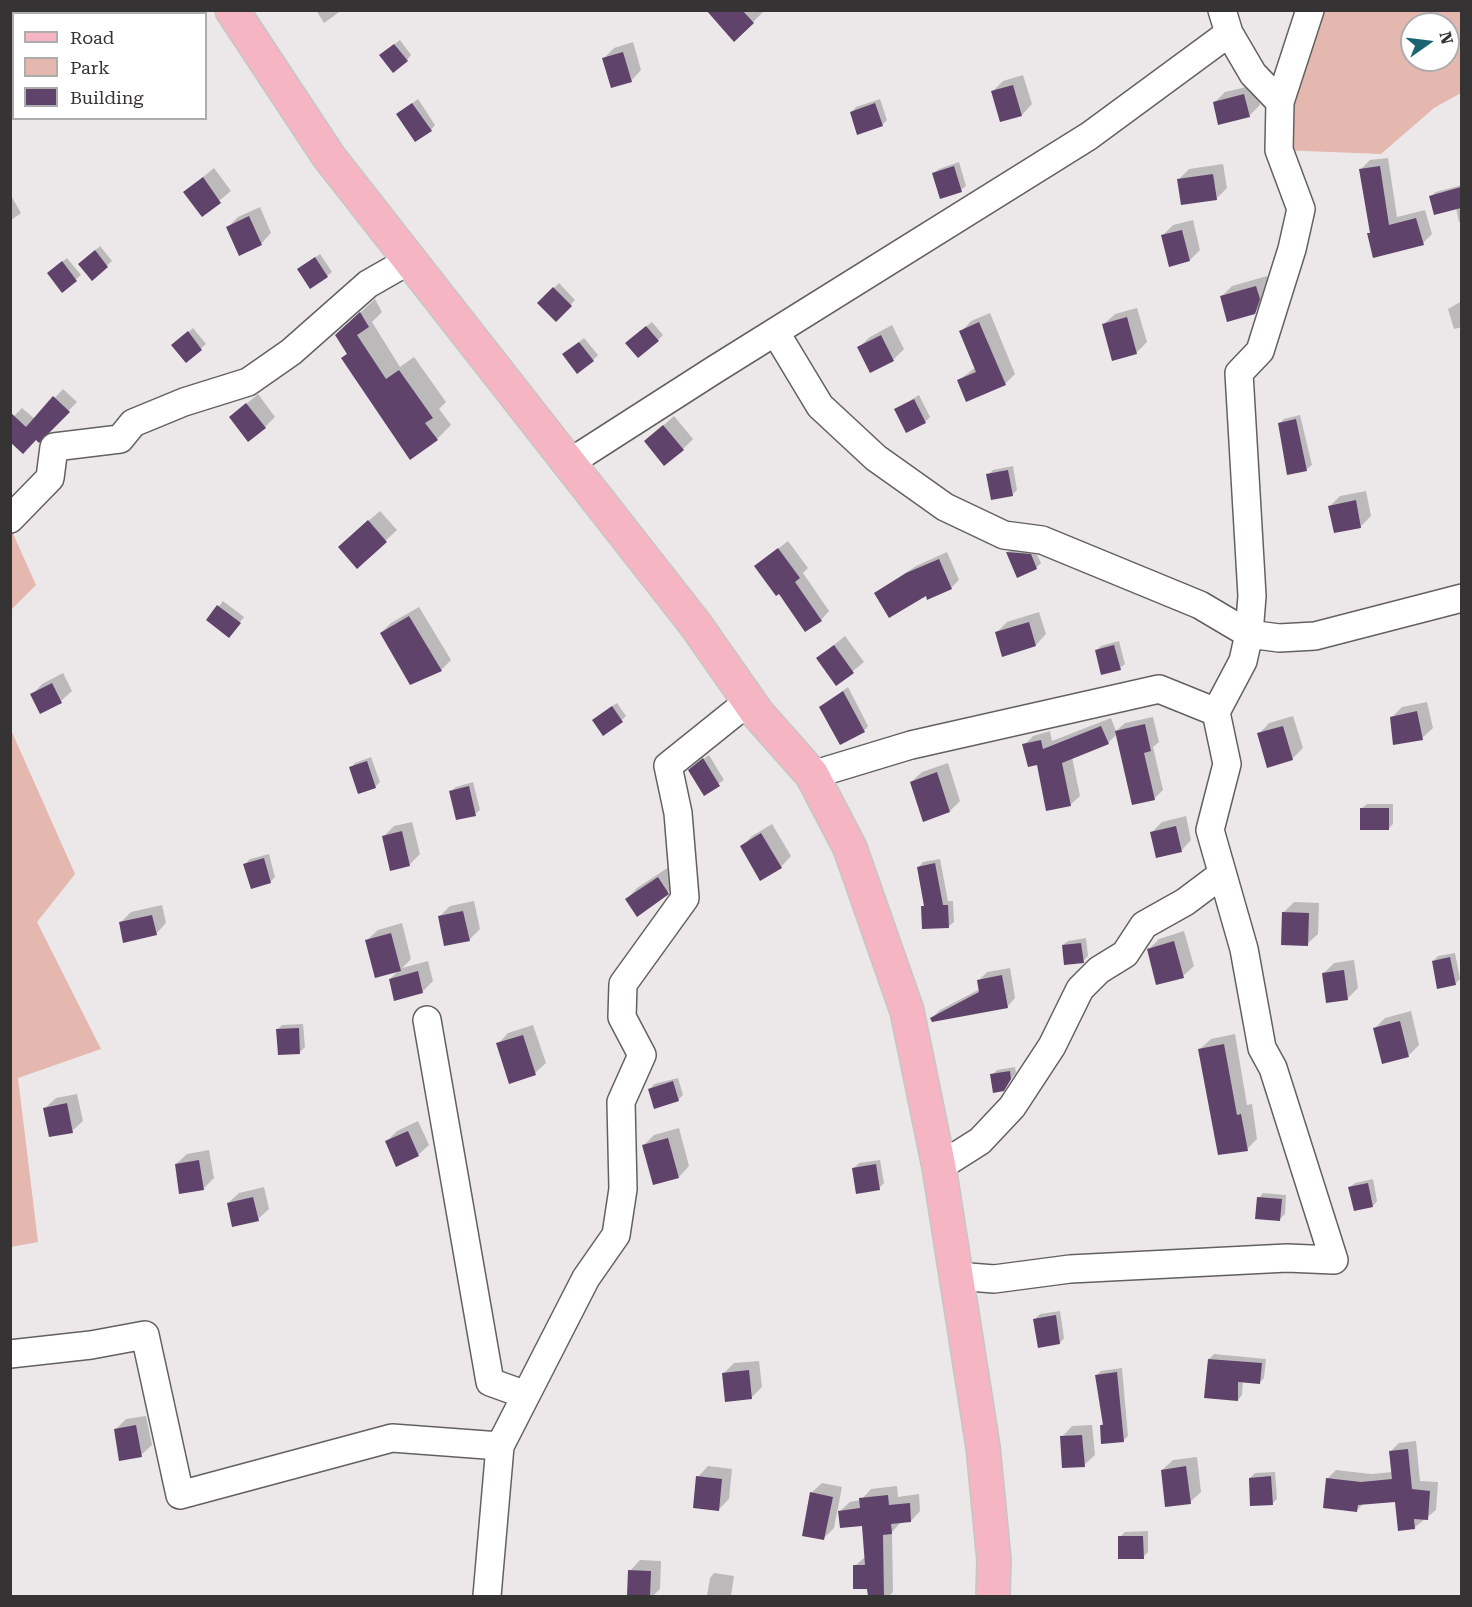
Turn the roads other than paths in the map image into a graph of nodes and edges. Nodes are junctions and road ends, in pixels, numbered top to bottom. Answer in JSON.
{"nodes":[{"id":1,"x":232,"y":10,"type":"edge"},
{"id":2,"x":1310,"y":10,"type":"edge"},
{"id":3,"x":1226,"y":22,"type":"edge"},
{"id":4,"x":1280,"y":102,"type":"junction"},
{"id":5,"x":410,"y":260,"type":"junction"},
{"id":6,"x":776,"y":333,"type":"junction"},
{"id":7,"x":569,"y":464,"type":"junction"},
{"id":8,"x":10,"y":519,"type":"edge"},
{"id":9,"x":1461,"y":598,"type":"edge"},
{"id":10,"x":1249,"y":634,"type":"junction"},
{"id":11,"x":749,"y":701,"type":"junction"},
{"id":12,"x":1216,"y":712,"type":"junction"},
{"id":13,"x":812,"y":775,"type":"junction"},
{"id":14,"x":1221,"y":875,"type":"junction"},
{"id":15,"x":427,"y":1020,"type":"dead end"},
{"id":16,"x":939,"y":1167,"type":"junction"},
{"id":17,"x":956,"y":1276,"type":"junction"},
{"id":18,"x":10,"y":1354,"type":"edge"},
{"id":19,"x":526,"y":1395,"type":"junction"},
{"id":20,"x":500,"y":1446,"type":"junction"},
{"id":21,"x":487,"y":1596,"type":"edge"},
{"id":22,"x":993,"y":1596,"type":"edge"}],
"edges":[{"from":1,"to":5,"type":"main road"},
{"from":2,"to":4,"type":"street"},
{"from":3,"to":4,"type":"street"},
{"from":3,"to":6,"type":"street"},
{"from":4,"to":10,"type":"street"},
{"from":5,"to":7,"type":"main road"},
{"from":5,"to":8,"type":"street"},
{"from":6,"to":7,"type":"street"},
{"from":6,"to":10,"type":"street"},
{"from":7,"to":11,"type":"main road"},
{"from":9,"to":10,"type":"street"},
{"from":10,"to":12,"type":"street"},
{"from":11,"to":13,"type":"main road"},
{"from":11,"to":19,"type":"street"},
{"from":12,"to":13,"type":"street"},
{"from":12,"to":14,"type":"street"},
{"from":13,"to":16,"type":"main road"},
{"from":14,"to":16,"type":"street"},
{"from":14,"to":17,"type":"street"},
{"from":15,"to":19,"type":"street"},
{"from":16,"to":17,"type":"main road"},
{"from":17,"to":22,"type":"main road"},
{"from":18,"to":20,"type":"street"},
{"from":19,"to":20,"type":"street"},
{"from":20,"to":21,"type":"street"}]}
